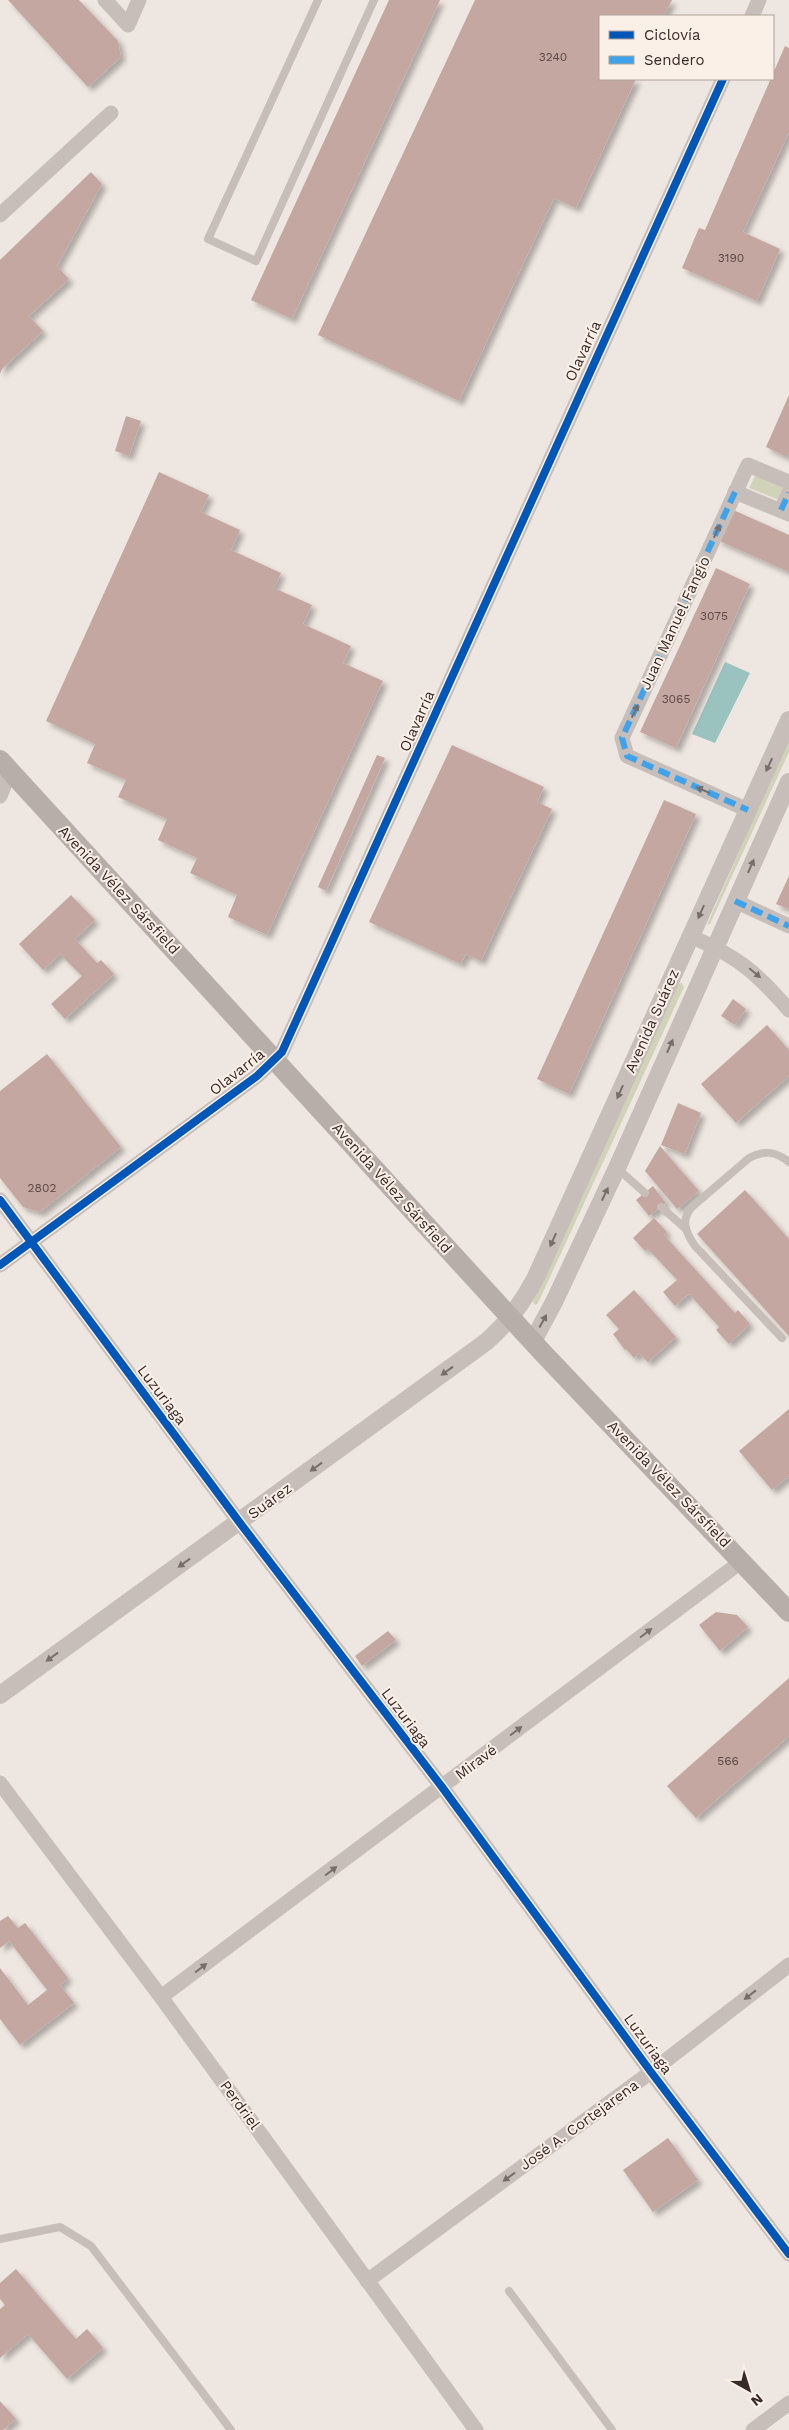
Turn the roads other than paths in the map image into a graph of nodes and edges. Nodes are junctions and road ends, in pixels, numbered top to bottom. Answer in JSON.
{"nodes":[{"id":1,"x":105,"y":0,"type":"edge"},
{"id":2,"x":139,"y":0,"type":"edge"},
{"id":3,"x":318,"y":0,"type":"edge"},
{"id":4,"x":374,"y":0,"type":"edge"},
{"id":5,"x":759,"y":0,"type":"edge"},
{"id":6,"x":752,"y":15,"type":"edge"},
{"id":7,"x":723,"y":80,"type":"edge"},
{"id":8,"x":111,"y":113,"type":"dead end"},
{"id":9,"x":0,"y":215,"type":"edge"},
{"id":10,"x":789,"y":482,"type":"edge"},
{"id":11,"x":735,"y":492,"type":"junction"},
{"id":12,"x":789,"y":493,"type":"edge"},
{"id":13,"x":785,"y":512,"type":"edge"},
{"id":14,"x":789,"y":720,"type":"edge"},
{"id":15,"x":5,"y":766,"type":"edge"},
{"id":16,"x":789,"y":782,"type":"edge"},
{"id":17,"x":0,"y":796,"type":"edge"},
{"id":18,"x":748,"y":810,"type":"junction"},
{"id":19,"x":735,"y":901,"type":"junction"},
{"id":20,"x":789,"y":926,"type":"edge"},
{"id":21,"x":690,"y":936,"type":"junction"},
{"id":22,"x":714,"y":947,"type":"junction"},
{"id":23,"x":789,"y":1010,"type":"edge"},
{"id":24,"x":275,"y":1060,"type":"junction"},
{"id":25,"x":789,"y":1162,"type":"edge"},
{"id":26,"x":617,"y":1168,"type":"junction"},
{"id":27,"x":645,"y":1193,"type":"dead end"},
{"id":28,"x":0,"y":1200,"type":"edge"},
{"id":29,"x":661,"y":1207,"type":"dead end"},
{"id":30,"x":686,"y":1229,"type":"junction"},
{"id":31,"x":32,"y":1242,"type":"junction"},
{"id":32,"x":0,"y":1265,"type":"edge"},
{"id":33,"x":511,"y":1318,"type":"junction"},
{"id":34,"x":782,"y":1338,"type":"dead end"},
{"id":35,"x":533,"y":1341,"type":"junction"},
{"id":36,"x":240,"y":1523,"type":"junction"},
{"id":37,"x":742,"y":1560,"type":"junction"},
{"id":38,"x":789,"y":1612,"type":"edge"},
{"id":39,"x":0,"y":1695,"type":"edge"},
{"id":40,"x":0,"y":1783,"type":"edge"},
{"id":41,"x":442,"y":1787,"type":"junction"},
{"id":42,"x":789,"y":1965,"type":"edge"},
{"id":43,"x":162,"y":1997,"type":"junction"},
{"id":44,"x":651,"y":2072,"type":"junction"},
{"id":45,"x":0,"y":2240,"type":"edge"},
{"id":46,"x":789,"y":2254,"type":"edge"},
{"id":47,"x":367,"y":2281,"type":"junction"},
{"id":48,"x":509,"y":2291,"type":"dead end"},
{"id":49,"x":789,"y":2403,"type":"edge"},
{"id":50,"x":231,"y":2430,"type":"edge"},
{"id":51,"x":476,"y":2430,"type":"edge"},
{"id":52,"x":612,"y":2430,"type":"edge"},
{"id":53,"x":754,"y":2430,"type":"edge"}],
"edges":[{"from":1,"to":2,"type":"street"},
{"from":3,"to":4,"type":"lane"},
{"from":5,"to":6,"type":"street"},
{"from":7,"to":24,"type":"street","name":"Olavarría"},
{"from":8,"to":9,"type":"street"},
{"from":10,"to":11,"type":"street","name":"Juan Manuel Fangio"},
{"from":11,"to":13,"type":"street"},
{"from":18,"to":11,"type":"street","name":"Juan Manuel Fangio","one_way":true},
{"from":12,"to":13,"type":"street"},
{"from":14,"to":18,"type":"street","name":"Avenida Suárez","one_way":true},
{"from":15,"to":17,"type":"street"},
{"from":15,"to":24,"type":"main road","name":"Avenida Vélez Sársfield"},
{"from":19,"to":16,"type":"street","name":"Avenida Suárez","one_way":true},
{"from":18,"to":21,"type":"street","name":"Avenida Suárez","one_way":true},
{"from":19,"to":20,"type":"street"},
{"from":19,"to":22,"type":"street","name":"Avenida Suárez"},
{"from":21,"to":22,"type":"street"},
{"from":21,"to":33,"type":"street","name":"Avenida Suárez","one_way":true},
{"from":22,"to":23,"type":"street","one_way":true},
{"from":26,"to":22,"type":"street","name":"Avenida Suárez","one_way":true},
{"from":24,"to":31,"type":"street","name":"Olavarría"},
{"from":24,"to":33,"type":"main road","name":"Avenida Vélez Sársfield"},
{"from":25,"to":30,"type":"lane"},
{"from":26,"to":27,"type":"lane"},
{"from":35,"to":26,"type":"street","name":"Avenida Suárez","one_way":true},
{"from":28,"to":31,"type":"street","name":"Luzuriaga"},
{"from":29,"to":30,"type":"lane"},
{"from":30,"to":34,"type":"lane"},
{"from":31,"to":32,"type":"street","name":"Olavarría"},
{"from":31,"to":36,"type":"street","name":"Luzuriaga"},
{"from":33,"to":35,"type":"main road","name":"Avenida Vélez Sársfield"},
{"from":33,"to":36,"type":"street","name":"Suárez","one_way":true},
{"from":35,"to":37,"type":"main road","name":"Avenida Vélez Sársfield"},
{"from":36,"to":39,"type":"street","name":"Suárez","one_way":true},
{"from":36,"to":41,"type":"street","name":"Luzuriaga"},
{"from":37,"to":38,"type":"main road","name":"Avenida Vélez Sársfield"},
{"from":41,"to":37,"type":"street","name":"Miravé","one_way":true},
{"from":40,"to":43,"type":"street","name":"Perdriel"},
{"from":43,"to":41,"type":"street","name":"Miravé","one_way":true},
{"from":41,"to":44,"type":"street","name":"Luzuriaga"},
{"from":42,"to":44,"type":"street","name":"José A. Cortejarena","one_way":true},
{"from":43,"to":47,"type":"street","name":"Perdriel"},
{"from":44,"to":46,"type":"street","name":"Luzuriaga"},
{"from":44,"to":47,"type":"street","name":"José A. Cortejarena","one_way":true},
{"from":45,"to":50,"type":"lane"},
{"from":47,"to":51,"type":"street","name":"Perdriel"},
{"from":48,"to":52,"type":"lane"},
{"from":49,"to":53,"type":"street"}]}
